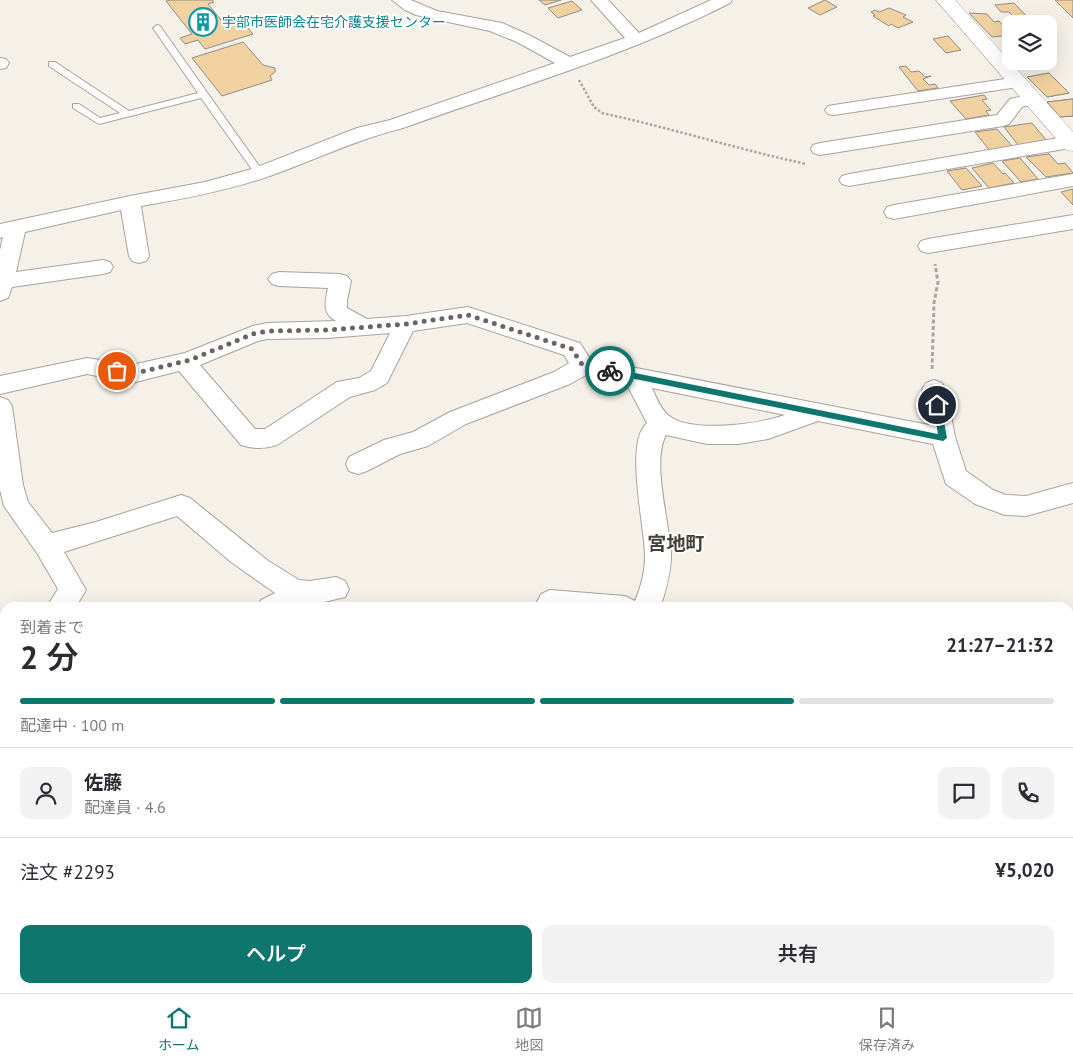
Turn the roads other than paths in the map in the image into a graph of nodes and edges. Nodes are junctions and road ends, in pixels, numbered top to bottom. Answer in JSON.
{"nodes":[{"id":1,"x":400,"y":0,"type":"edge"},
{"id":2,"x":599,"y":0,"type":"edge"},
{"id":3,"x":724,"y":0,"type":"edge"},
{"id":4,"x":945,"y":0,"type":"edge"},
{"id":5,"x":157,"y":28,"type":"dead end"},
{"id":6,"x":636,"y":40,"type":"junction"},
{"id":7,"x":568,"y":63,"type":"junction"},
{"id":8,"x":52,"y":64,"type":"dead end"},
{"id":9,"x":1018,"y":82,"type":"junction"},
{"id":10,"x":205,"y":94,"type":"junction"},
{"id":11,"x":1033,"y":99,"type":"junction"},
{"id":12,"x":76,"y":106,"type":"dead end"},
{"id":13,"x":834,"y":110,"type":"dead end"},
{"id":14,"x":128,"y":114,"type":"junction"},
{"id":15,"x":1072,"y":144,"type":"edge"},
{"id":16,"x":820,"y":149,"type":"dead end"},
{"id":17,"x":259,"y":173,"type":"junction"},
{"id":18,"x":849,"y":180,"type":"road end"},
{"id":19,"x":1073,"y":180,"type":"edge"},
{"id":20,"x":130,"y":202,"type":"junction"},
{"id":21,"x":894,"y":212,"type":"dead end"},
{"id":22,"x":1073,"y":222,"type":"edge"},
{"id":23,"x":8,"y":229,"type":"edge"},
{"id":24,"x":928,"y":246,"type":"road end"},
{"id":25,"x":139,"y":256,"type":"dead end"},
{"id":26,"x":102,"y":267,"type":"dead end"},
{"id":27,"x":279,"y":279,"type":"dead end"},
{"id":28,"x":2,"y":287,"type":"edge"},
{"id":29,"x":406,"y":324,"type":"junction"},
{"id":30,"x":362,"y":326,"type":"junction"},
{"id":31,"x":183,"y":361,"type":"junction"},
{"id":32,"x":583,"y":366,"type":"junction"},
{"id":33,"x":634,"y":376,"type":"junction"},
{"id":34,"x":0,"y":385,"type":"edge"},
{"id":35,"x":934,"y":389,"type":"road end"},
{"id":36,"x":0,"y":406,"type":"edge"},
{"id":37,"x":814,"y":413,"type":"junction"},
{"id":38,"x":664,"y":424,"type":"junction"},
{"id":39,"x":943,"y":438,"type":"junction"},
{"id":40,"x":358,"y":464,"type":"dead end"},
{"id":41,"x":1073,"y":493,"type":"edge"},
{"id":42,"x":46,"y":545,"type":"junction"},
{"id":43,"x":336,"y":589,"type":"dead end"},
{"id":44,"x":303,"y":593,"type":"junction"},
{"id":45,"x":64,"y":602,"type":"edge"},
{"id":46,"x":284,"y":602,"type":"edge"},
{"id":47,"x":648,"y":602,"type":"edge"}],
"edges":[{"from":1,"to":7,"type":"street"},
{"from":2,"to":6,"type":"street"},
{"from":3,"to":6,"type":"street"},
{"from":4,"to":9,"type":"street"},
{"from":5,"to":10,"type":"lane"},
{"from":6,"to":7,"type":"street"},
{"from":7,"to":17,"type":"street"},
{"from":8,"to":14,"type":"lane"},
{"from":9,"to":11,"type":"street"},
{"from":9,"to":13,"type":"street"},
{"from":10,"to":14,"type":"lane"},
{"from":10,"to":17,"type":"lane"},
{"from":11,"to":15,"type":"street"},
{"from":11,"to":16,"type":"street"},
{"from":12,"to":14,"type":"lane"},
{"from":15,"to":18,"type":"street"},
{"from":17,"to":20,"type":"street"},
{"from":19,"to":21,"type":"street"},
{"from":20,"to":23,"type":"street"},
{"from":20,"to":25,"type":"street"},
{"from":22,"to":24,"type":"street"},
{"from":23,"to":28,"type":"street"},
{"from":26,"to":28,"type":"street"},
{"from":27,"to":30,"type":"street"},
{"from":29,"to":30,"type":"street"},
{"from":29,"to":31,"type":"street"},
{"from":29,"to":32,"type":"street"},
{"from":30,"to":31,"type":"street"},
{"from":31,"to":34,"type":"street"},
{"from":32,"to":33,"type":"street"},
{"from":32,"to":40,"type":"street"},
{"from":33,"to":37,"type":"street"},
{"from":33,"to":38,"type":"street"},
{"from":35,"to":39,"type":"street"},
{"from":36,"to":42,"type":"street"},
{"from":37,"to":38,"type":"street"},
{"from":37,"to":39,"type":"street"},
{"from":38,"to":47,"type":"street"},
{"from":39,"to":41,"type":"street"},
{"from":42,"to":44,"type":"street"},
{"from":42,"to":45,"type":"street"},
{"from":43,"to":44,"type":"street"},
{"from":44,"to":46,"type":"street"}]}
